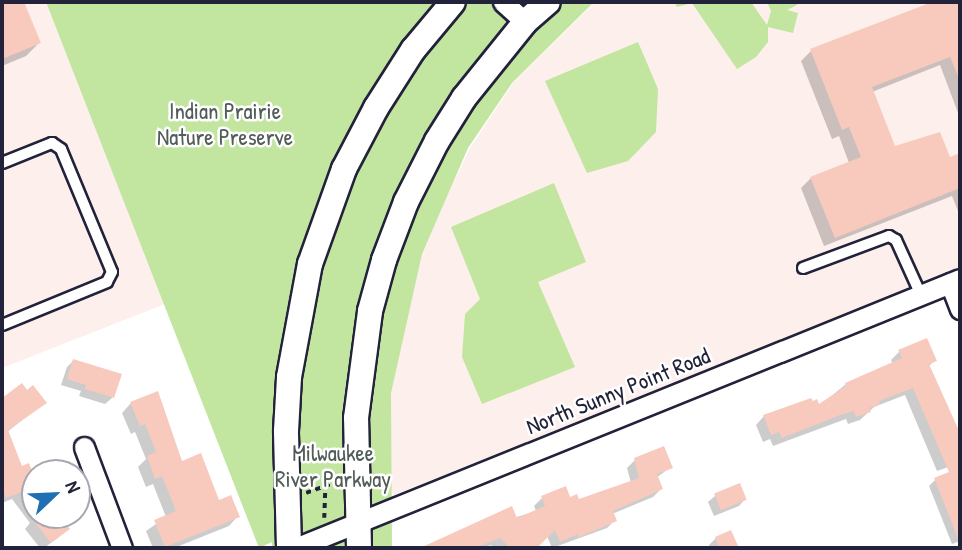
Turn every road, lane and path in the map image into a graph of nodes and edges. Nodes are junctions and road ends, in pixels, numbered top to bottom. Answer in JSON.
{"nodes":[{"id":1,"x":453,"y":2,"type":"edge"},
{"id":2,"x":503,"y":2,"type":"edge"},
{"id":3,"x":548,"y":2,"type":"edge"},
{"id":4,"x":525,"y":22,"type":"junction"},
{"id":5,"x":2,"y":163,"type":"edge"},
{"id":6,"x":803,"y":268,"type":"dead end"},
{"id":7,"x":955,"y":281,"type":"edge"},
{"id":8,"x":921,"y":295,"type":"junction"},
{"id":9,"x":960,"y":309,"type":"edge"},
{"id":10,"x":2,"y":325,"type":"edge"},
{"id":11,"x":84,"y":447,"type":"dead end"},
{"id":12,"x":348,"y":478,"type":"dead end"},
{"id":13,"x":325,"y":486,"type":"junction"},
{"id":14,"x":301,"y":495,"type":"dead end"},
{"id":15,"x":358,"y":522,"type":"junction"},
{"id":16,"x":324,"y":537,"type":"junction"},
{"id":17,"x":122,"y":548,"type":"edge"},
{"id":18,"x":289,"y":548,"type":"edge"},
{"id":19,"x":295,"y":548,"type":"edge"},
{"id":20,"x":359,"y":548,"type":"edge"}],
"edges":[{"from":1,"to":18,"type":"street"},
{"from":2,"to":4,"type":"street"},
{"from":3,"to":4,"type":"street"},
{"from":4,"to":15,"type":"street"},
{"from":5,"to":10,"type":"lane"},
{"from":6,"to":8,"type":"lane"},
{"from":7,"to":8,"type":"street","name":"North Sunny Point Road"},
{"from":7,"to":9,"type":"street"},
{"from":8,"to":15,"type":"street","name":"North Sunny Point Road"},
{"from":11,"to":17,"type":"street"},
{"from":12,"to":13,"type":"path"},
{"from":13,"to":14,"type":"path"},
{"from":13,"to":16,"type":"path"},
{"from":15,"to":16,"type":"street","name":"North Sunny Point Road"},
{"from":15,"to":20,"type":"street"},
{"from":16,"to":19,"type":"street","name":"North Sunny Point Road"}]}
